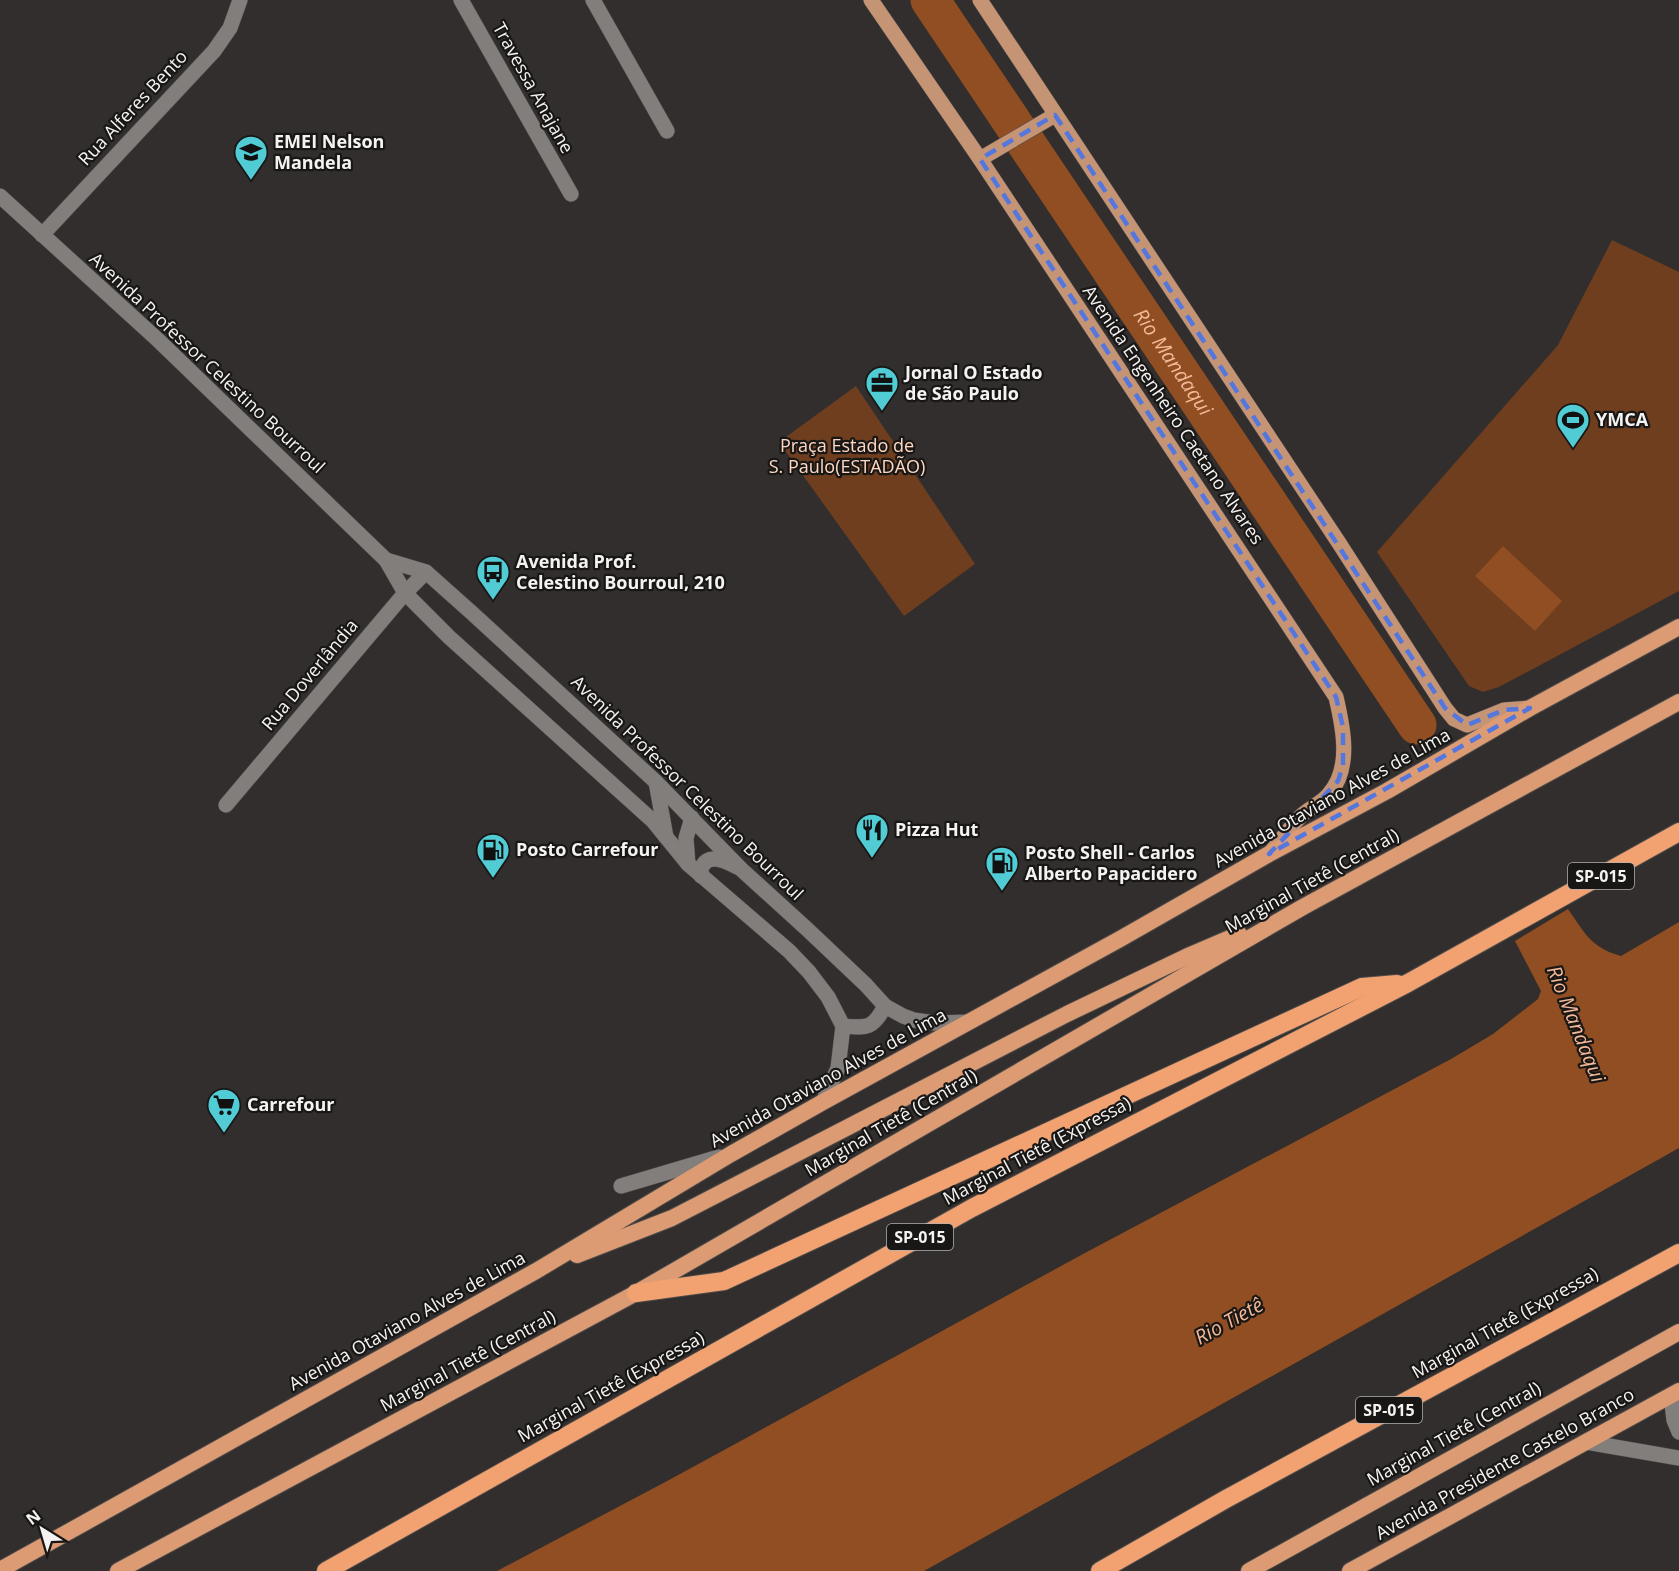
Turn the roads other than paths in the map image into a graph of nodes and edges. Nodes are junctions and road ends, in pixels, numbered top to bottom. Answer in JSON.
{"nodes":[{"id":1,"x":240,"y":0,"type":"edge"},
{"id":2,"x":461,"y":0,"type":"edge"},
{"id":3,"x":593,"y":0,"type":"edge"},
{"id":4,"x":871,"y":0,"type":"edge"},
{"id":5,"x":980,"y":0,"type":"edge"},
{"id":6,"x":1055,"y":115,"type":"junction"},
{"id":7,"x":667,"y":131,"type":"dead end"},
{"id":8,"x":980,"y":159,"type":"junction"},
{"id":9,"x":571,"y":194,"type":"dead end"},
{"id":10,"x":0,"y":196,"type":"edge"},
{"id":11,"x":42,"y":234,"type":"junction"},
{"id":12,"x":386,"y":560,"type":"junction"},
{"id":13,"x":426,"y":572,"type":"junction"},
{"id":14,"x":405,"y":593,"type":"junction"},
{"id":15,"x":1679,"y":627,"type":"edge"},
{"id":16,"x":1679,"y":702,"type":"edge"},
{"id":17,"x":1530,"y":708,"type":"junction"},
{"id":18,"x":656,"y":782,"type":"junction"},
{"id":19,"x":226,"y":805,"type":"dead end"},
{"id":20,"x":692,"y":818,"type":"junction"},
{"id":21,"x":1679,"y":832,"type":"edge"},
{"id":22,"x":666,"y":837,"type":"junction"},
{"id":23,"x":1269,"y":854,"type":"junction"},
{"id":24,"x":688,"y":864,"type":"junction"},
{"id":25,"x":742,"y":870,"type":"junction"},
{"id":26,"x":700,"y":876,"type":"junction"},
{"id":27,"x":1304,"y":907,"type":"junction"},
{"id":28,"x":1408,"y":983,"type":"junction"},
{"id":29,"x":885,"y":1006,"type":"junction"},
{"id":30,"x":969,"y":1022,"type":"junction"},
{"id":31,"x":843,"y":1026,"type":"junction"},
{"id":32,"x":823,"y":1102,"type":"junction"},
{"id":33,"x":731,"y":1154,"type":"junction"},
{"id":34,"x":621,"y":1186,"type":"dead end"},
{"id":35,"x":1679,"y":1252,"type":"edge"},
{"id":36,"x":536,"y":1271,"type":"junction"},
{"id":37,"x":636,"y":1293,"type":"junction"},
{"id":38,"x":1679,"y":1332,"type":"edge"},
{"id":39,"x":1675,"y":1394,"type":"edge"},
{"id":40,"x":1679,"y":1432,"type":"edge"},
{"id":41,"x":1586,"y":1442,"type":"junction"},
{"id":42,"x":1679,"y":1458,"type":"edge"},
{"id":43,"x":0,"y":1570,"type":"edge"},
{"id":44,"x":118,"y":1571,"type":"edge"},
{"id":45,"x":326,"y":1571,"type":"edge"},
{"id":46,"x":1100,"y":1571,"type":"edge"},
{"id":47,"x":1249,"y":1571,"type":"edge"},
{"id":48,"x":1350,"y":1571,"type":"edge"}],
"edges":[{"from":1,"to":11,"type":"main road","name":"Rua Alferes Bento"},
{"from":2,"to":9,"type":"main road","name":"Travessa Anajane"},
{"from":3,"to":7,"type":"main road"},
{"from":4,"to":8,"type":"main road","name":"Avenida Engenheiro Caetano Alvares"},
{"from":5,"to":6,"type":"main road"},
{"from":6,"to":8,"type":"main road"},
{"from":6,"to":17,"type":"main road"},
{"from":8,"to":23,"type":"main road","name":"Avenida Engenheiro Caetano Alvares"},
{"from":10,"to":11,"type":"main road","name":"Avenida Professor Celestino Bourroul"},
{"from":11,"to":12,"type":"main road","name":"Avenida Professor Celestino Bourroul"},
{"from":12,"to":13,"type":"main road","name":"Avenida Professor Celestino Bourroul"},
{"from":12,"to":14,"type":"main road","name":"Avenida Professor Celestino Bourroul"},
{"from":13,"to":14,"type":"main road","name":"Rua Doverlândia"},
{"from":13,"to":18,"type":"main road","name":"Avenida Professor Celestino Bourroul"},
{"from":14,"to":19,"type":"main road","name":"Rua Doverlândia"},
{"from":14,"to":22,"type":"main road","name":"Avenida Professor Celestino Bourroul"},
{"from":15,"to":17,"type":"highway","name":"Avenida Otaviano Alves de Lima"},
{"from":16,"to":27,"type":"highway","name":"Marginal Tietê (Central)"},
{"from":17,"to":23,"type":"highway","name":"Avenida Otaviano Alves de Lima"},
{"from":18,"to":20,"type":"main road","name":"Avenida Professor Celestino Bourroul"},
{"from":18,"to":22,"type":"main road"},
{"from":20,"to":24,"type":"main road"},
{"from":20,"to":25,"type":"main road","name":"Avenida Professor Celestino Bourroul"},
{"from":21,"to":28,"type":"highway","name":"Marginal Tietê (Expressa)","number":"SP-015"},
{"from":22,"to":24,"type":"main road","name":"Avenida Professor Celestino Bourroul"},
{"from":23,"to":30,"type":"highway","name":"Avenida Otaviano Alves de Lima"},
{"from":24,"to":26,"type":"main road","name":"Avenida Professor Celestino Bourroul"},
{"from":25,"to":26,"type":"main road"},
{"from":25,"to":29,"type":"main road","name":"Avenida Professor Celestino Bourroul"},
{"from":26,"to":31,"type":"main road","name":"Avenida Professor Celestino Bourroul"},
{"from":27,"to":36,"type":"highway"},
{"from":27,"to":37,"type":"highway","name":"Marginal Tietê (Central)"},
{"from":28,"to":37,"type":"highway"},
{"from":28,"to":45,"type":"highway","name":"Marginal Tietê (Expressa)","number":"SP-015"},
{"from":29,"to":30,"type":"main road","name":"Avenida Professor Celestino Bourroul"},
{"from":29,"to":31,"type":"main road"},
{"from":30,"to":32,"type":"highway","name":"Avenida Otaviano Alves de Lima"},
{"from":31,"to":32,"type":"main road"},
{"from":32,"to":33,"type":"highway","name":"Avenida Otaviano Alves de Lima"},
{"from":33,"to":34,"type":"main road"},
{"from":33,"to":36,"type":"highway","name":"Avenida Otaviano Alves de Lima"},
{"from":35,"to":46,"type":"highway","name":"Marginal Tietê (Expressa)","number":"SP-015"},
{"from":36,"to":43,"type":"highway","name":"Avenida Otaviano Alves de Lima"},
{"from":37,"to":44,"type":"highway","name":"Marginal Tietê (Central)"},
{"from":38,"to":47,"type":"highway","name":"Marginal Tietê (Central)"},
{"from":39,"to":40,"type":"main road"},
{"from":39,"to":41,"type":"highway","name":"Avenida Presidente Castelo Branco"},
{"from":41,"to":42,"type":"main road"},
{"from":41,"to":48,"type":"highway","name":"Avenida Presidente Castelo Branco"}]}
